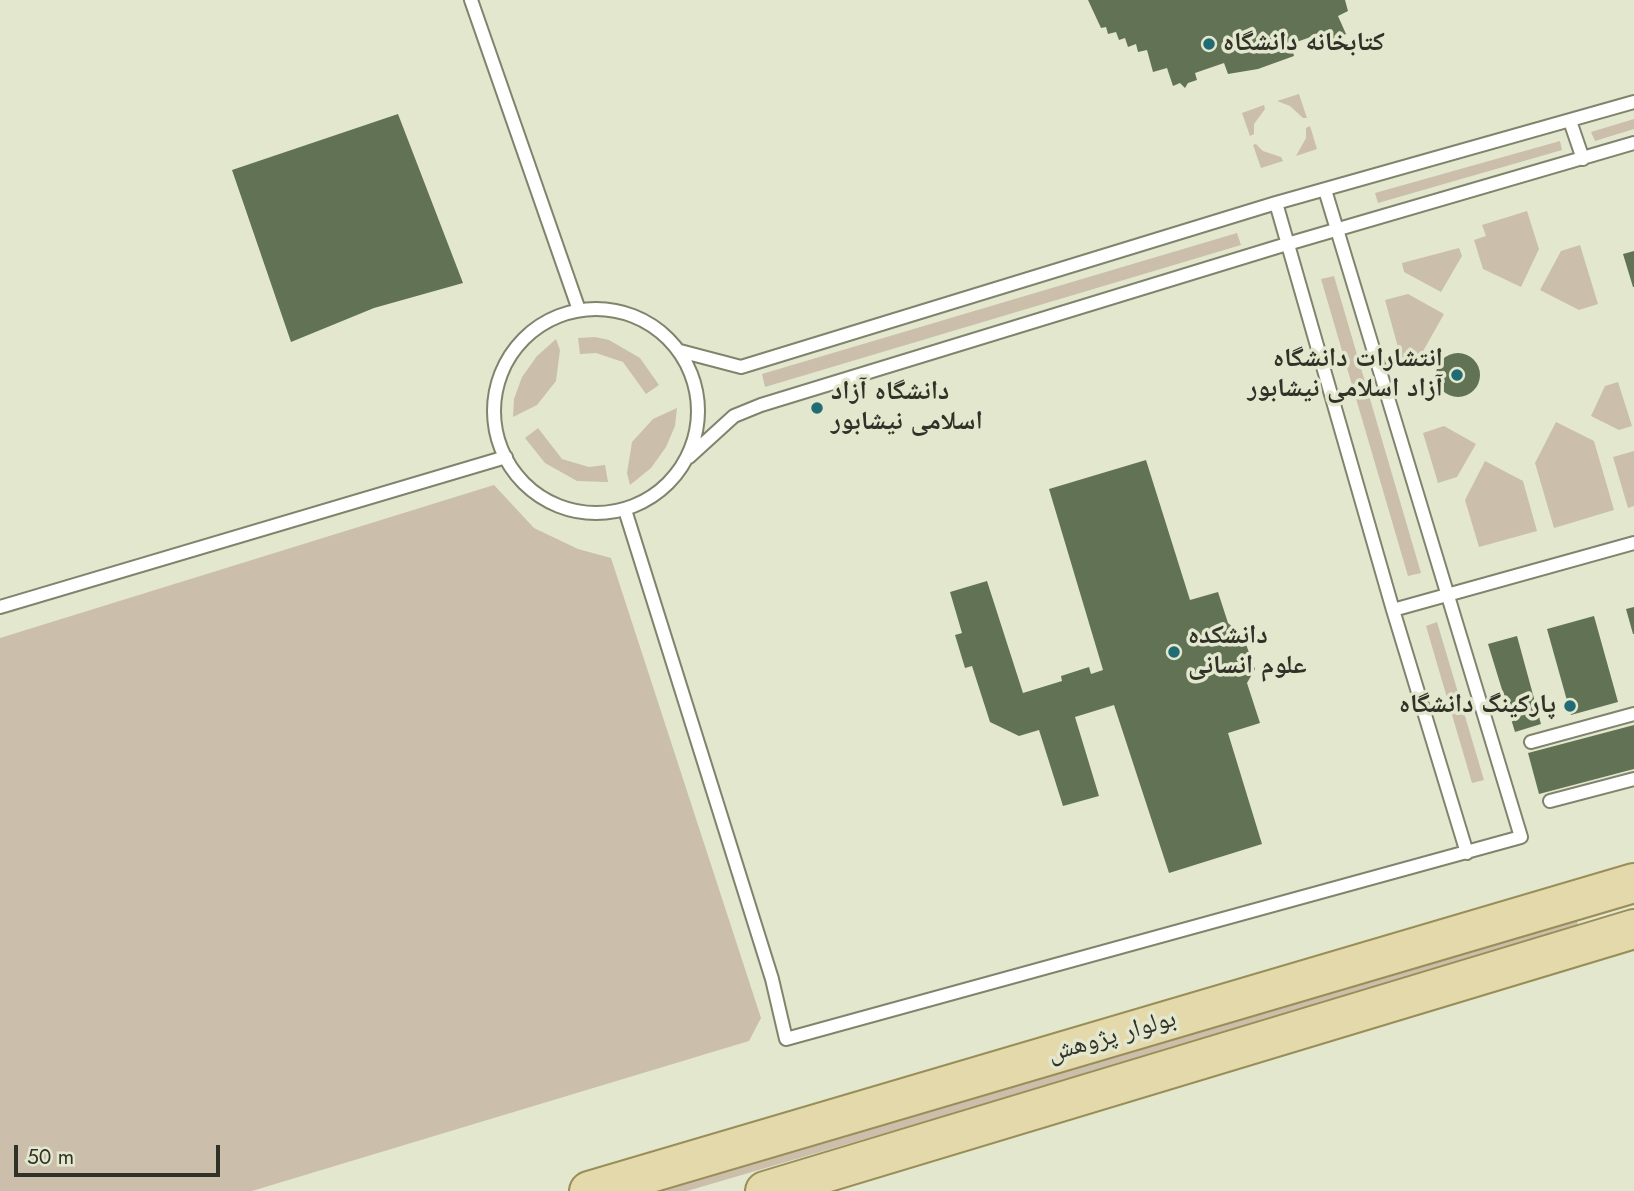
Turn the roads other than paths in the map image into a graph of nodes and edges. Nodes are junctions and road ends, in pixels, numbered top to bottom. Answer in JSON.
{"nodes":[{"id":1,"x":471,"y":0,"type":"edge"},
{"id":2,"x":1634,"y":102,"type":"edge"},
{"id":3,"x":1570,"y":121,"type":"junction"},
{"id":4,"x":1634,"y":143,"type":"edge"},
{"id":5,"x":1583,"y":159,"type":"junction"},
{"id":6,"x":1325,"y":190,"type":"junction"},
{"id":7,"x":1276,"y":203,"type":"junction"},
{"id":8,"x":1337,"y":230,"type":"junction"},
{"id":9,"x":1289,"y":244,"type":"junction"},
{"id":10,"x":579,"y":310,"type":"junction"},
{"id":11,"x":680,"y":351,"type":"junction"},
{"id":12,"x":506,"y":457,"type":"junction"},
{"id":13,"x":689,"y":457,"type":"junction"},
{"id":14,"x":625,"y":510,"type":"junction"},
{"id":15,"x":1634,"y":543,"type":"edge"},
{"id":16,"x":1447,"y":596,"type":"junction"},
{"id":17,"x":0,"y":607,"type":"edge"},
{"id":18,"x":1393,"y":610,"type":"junction"},
{"id":19,"x":1634,"y":714,"type":"edge"},
{"id":20,"x":1531,"y":742,"type":"dead end"},
{"id":21,"x":1634,"y":779,"type":"edge"},
{"id":22,"x":1550,"y":802,"type":"dead end"},
{"id":23,"x":1467,"y":853,"type":"junction"},
{"id":24,"x":1634,"y":883,"type":"edge"},
{"id":25,"x":1634,"y":929,"type":"edge"},
{"id":26,"x":589,"y":1191,"type":"edge"},
{"id":27,"x":765,"y":1191,"type":"edge"}],
"edges":[{"from":1,"to":10,"type":"lane"},
{"from":2,"to":3,"type":"lane"},
{"from":3,"to":5,"type":"lane"},
{"from":3,"to":6,"type":"lane"},
{"from":4,"to":5,"type":"lane"},
{"from":5,"to":8,"type":"lane"},
{"from":6,"to":7,"type":"lane"},
{"from":6,"to":8,"type":"lane"},
{"from":7,"to":9,"type":"lane"},
{"from":7,"to":11,"type":"lane"},
{"from":8,"to":9,"type":"lane"},
{"from":8,"to":16,"type":"lane"},
{"from":9,"to":13,"type":"lane"},
{"from":9,"to":18,"type":"lane"},
{"from":10,"to":11,"type":"lane"},
{"from":10,"to":12,"type":"lane"},
{"from":11,"to":13,"type":"lane"},
{"from":12,"to":14,"type":"lane"},
{"from":12,"to":17,"type":"lane"},
{"from":13,"to":14,"type":"lane"},
{"from":14,"to":23,"type":"lane"},
{"from":15,"to":16,"type":"lane"},
{"from":16,"to":18,"type":"lane"},
{"from":16,"to":23,"type":"lane"},
{"from":18,"to":23,"type":"lane"},
{"from":19,"to":20,"type":"lane"},
{"from":21,"to":22,"type":"lane"},
{"from":24,"to":26,"type":"main road","name":"بولوار پژوهش"},
{"from":25,"to":27,"type":"main road","name":"بولوار پژوهش"}]}
